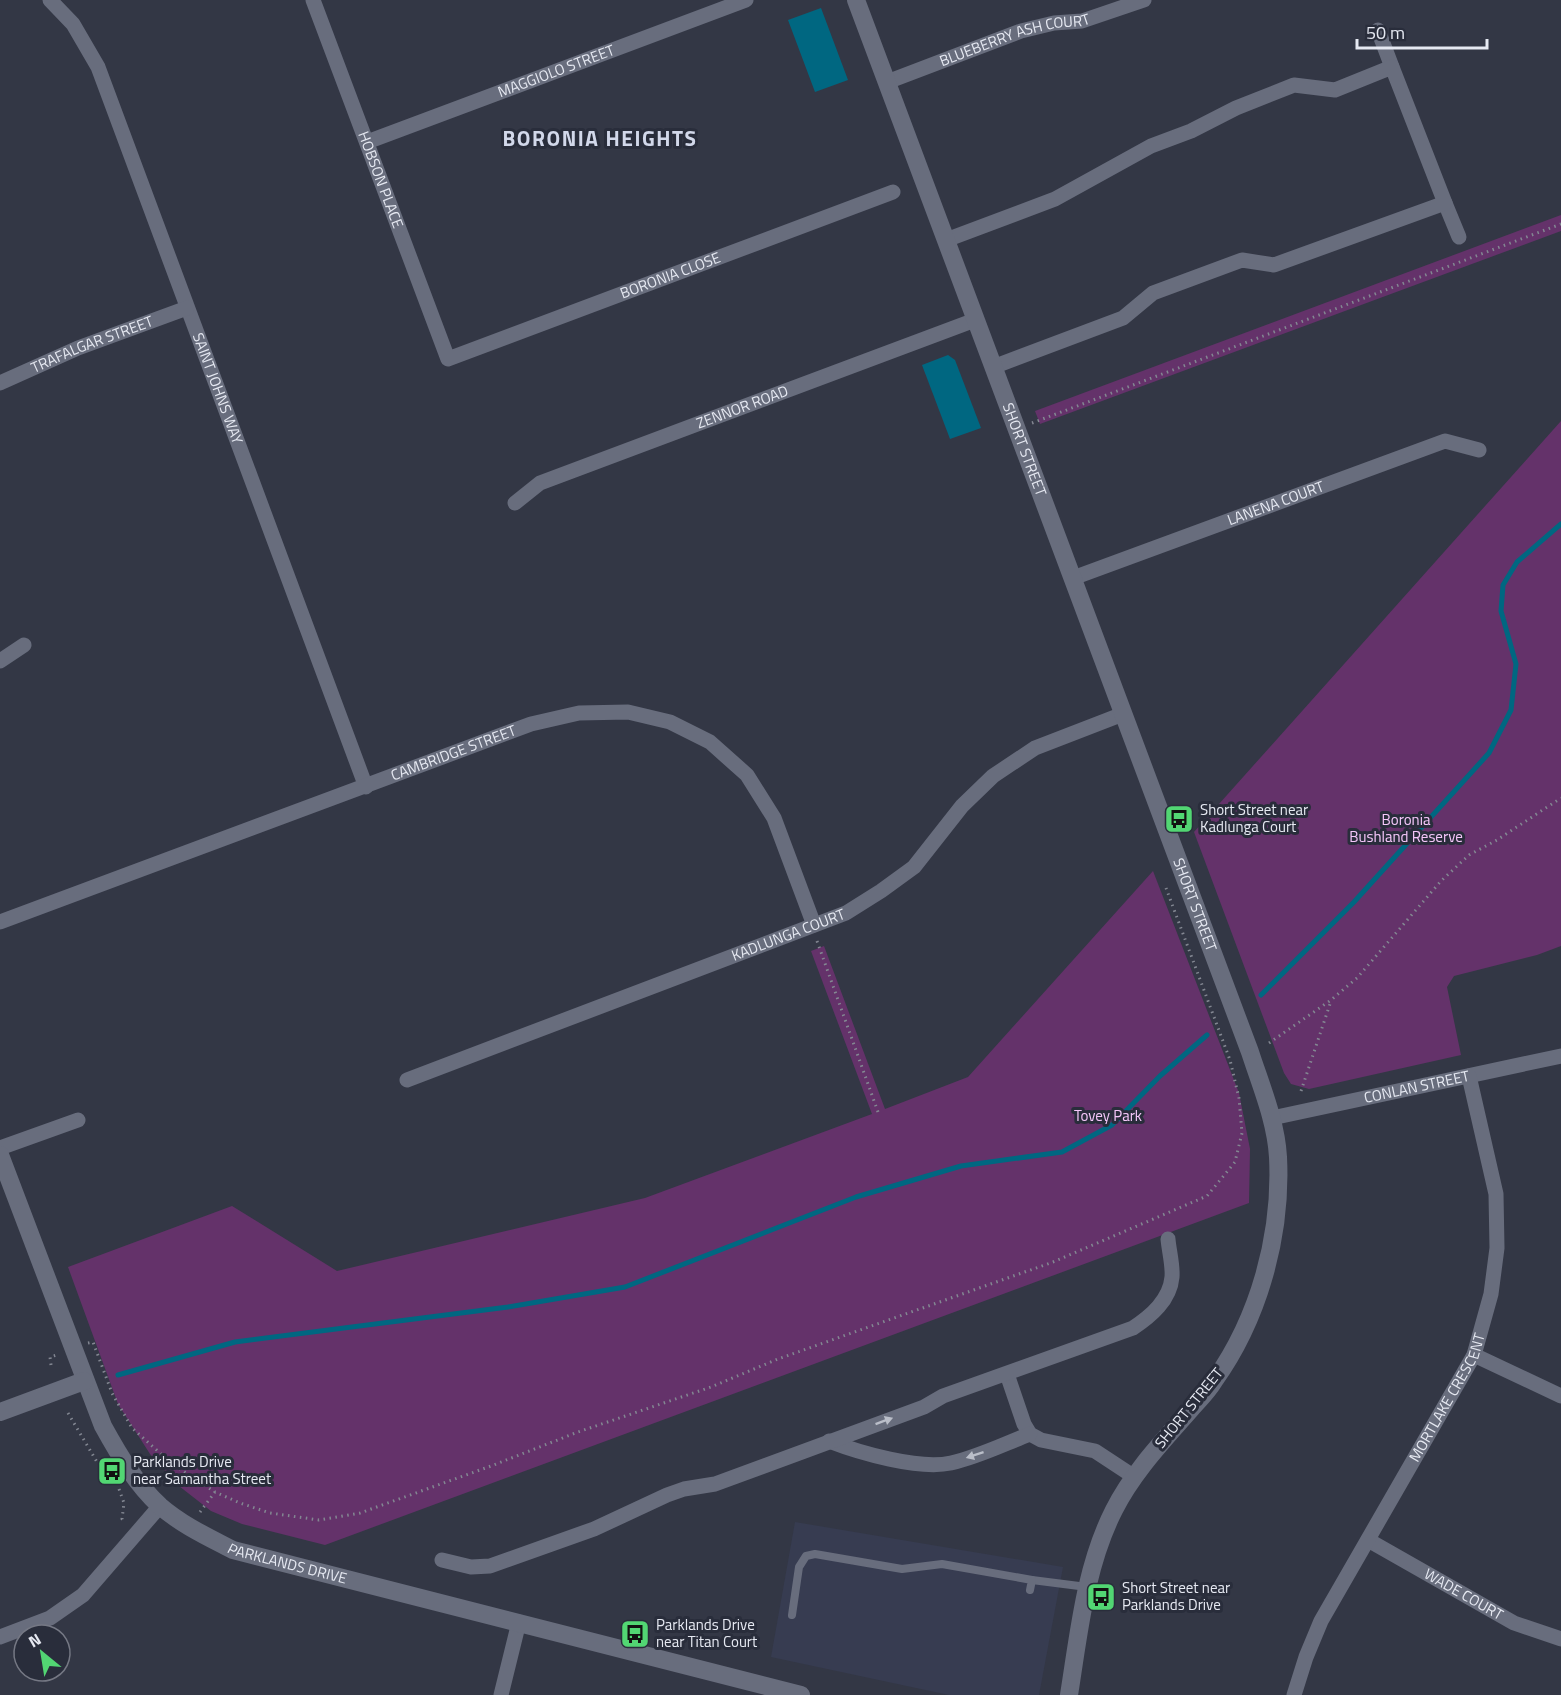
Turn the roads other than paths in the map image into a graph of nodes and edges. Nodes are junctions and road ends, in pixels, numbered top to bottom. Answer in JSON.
{"nodes":[{"id":1,"x":50,"y":0,"type":"edge"},
{"id":2,"x":313,"y":0,"type":"edge"},
{"id":3,"x":746,"y":0,"type":"edge"},
{"id":4,"x":856,"y":0,"type":"edge"},
{"id":5,"x":1144,"y":0,"type":"edge"},
{"id":6,"x":1378,"y":30,"type":"dead end"},
{"id":7,"x":1392,"y":67,"type":"junction"},
{"id":8,"x":887,"y":82,"type":"junction"},
{"id":9,"x":367,"y":142,"type":"junction"},
{"id":10,"x":893,"y":192,"type":"dead end"},
{"id":11,"x":1444,"y":203,"type":"junction"},
{"id":12,"x":1459,"y":237,"type":"dead end"},
{"id":13,"x":946,"y":240,"type":"junction"},
{"id":14,"x":187,"y":308,"type":"junction"},
{"id":15,"x":975,"y":320,"type":"junction"},
{"id":16,"x":448,"y":359,"type":"joint"},
{"id":17,"x":993,"y":367,"type":"junction"},
{"id":18,"x":0,"y":383,"type":"edge"},
{"id":19,"x":1479,"y":450,"type":"dead end"},
{"id":20,"x":515,"y":503,"type":"dead end"},
{"id":21,"x":1073,"y":578,"type":"junction"},
{"id":22,"x":24,"y":645,"type":"dead end"},
{"id":23,"x":0,"y":661,"type":"edge"},
{"id":24,"x":1123,"y":714,"type":"junction"},
{"id":25,"x":366,"y":787,"type":"junction"},
{"id":26,"x":0,"y":922,"type":"edge"},
{"id":27,"x":814,"y":925,"type":"junction"},
{"id":28,"x":1561,"y":1056,"type":"edge"},
{"id":29,"x":1469,"y":1076,"type":"junction"},
{"id":30,"x":407,"y":1080,"type":"dead end"},
{"id":31,"x":1272,"y":1118,"type":"junction"},
{"id":32,"x":78,"y":1120,"type":"dead end"},
{"id":33,"x":0,"y":1148,"type":"edge"},
{"id":34,"x":0,"y":1155,"type":"edge"},
{"id":35,"x":1168,"y":1239,"type":"dead end"},
{"id":36,"x":1474,"y":1355,"type":"junction"},
{"id":37,"x":1007,"y":1374,"type":"junction"},
{"id":38,"x":84,"y":1381,"type":"junction"},
{"id":39,"x":1561,"y":1396,"type":"edge"},
{"id":40,"x":0,"y":1412,"type":"edge"},
{"id":41,"x":1030,"y":1434,"type":"junction"},
{"id":42,"x":829,"y":1441,"type":"junction"},
{"id":43,"x":1133,"y":1476,"type":"junction"},
{"id":44,"x":160,"y":1506,"type":"junction"},
{"id":45,"x":1368,"y":1540,"type":"junction"},
{"id":46,"x":441,"y":1560,"type":"dead end"},
{"id":47,"x":1032,"y":1580,"type":"junction"},
{"id":48,"x":1087,"y":1587,"type":"junction"},
{"id":49,"x":1029,"y":1590,"type":"dead end"},
{"id":50,"x":792,"y":1615,"type":"dead end"},
{"id":51,"x":519,"y":1622,"type":"junction"},
{"id":52,"x":0,"y":1637,"type":"edge"},
{"id":53,"x":1561,"y":1639,"type":"edge"},
{"id":54,"x":501,"y":1695,"type":"edge"},
{"id":55,"x":801,"y":1695,"type":"edge"},
{"id":56,"x":1068,"y":1695,"type":"edge"},
{"id":57,"x":1294,"y":1695,"type":"edge"}],
"edges":[{"from":1,"to":14,"type":"street","name":"SAINT JOHNS WAY"},
{"from":2,"to":9,"type":"street","name":"HOBSON PLACE"},
{"from":3,"to":9,"type":"street","name":"MAGGIOLO STREET"},
{"from":4,"to":8,"type":"street","name":"SHORT STREET"},
{"from":5,"to":8,"type":"street","name":"BLUEBERRY ASH COURT"},
{"from":6,"to":7,"type":"street"},
{"from":7,"to":11,"type":"street"},
{"from":7,"to":13,"type":"street"},
{"from":8,"to":13,"type":"street","name":"SHORT STREET"},
{"from":9,"to":16,"type":"street","name":"HOBSON PLACE"},
{"from":10,"to":16,"type":"street","name":"BORONIA CLOSE"},
{"from":11,"to":12,"type":"street"},
{"from":11,"to":17,"type":"street"},
{"from":13,"to":15,"type":"street","name":"SHORT STREET"},
{"from":14,"to":18,"type":"street","name":"TRAFALGAR STREET"},
{"from":14,"to":25,"type":"street","name":"SAINT JOHNS WAY"},
{"from":15,"to":17,"type":"street","name":"SHORT STREET"},
{"from":15,"to":20,"type":"street","name":"ZENNOR ROAD"},
{"from":17,"to":21,"type":"street","name":"SHORT STREET"},
{"from":19,"to":21,"type":"street","name":"LANENA COURT"},
{"from":21,"to":24,"type":"street","name":"SHORT STREET"},
{"from":22,"to":23,"type":"street"},
{"from":24,"to":27,"type":"street","name":"KADLUNGA COURT"},
{"from":24,"to":31,"type":"street","name":"SHORT STREET"},
{"from":25,"to":26,"type":"street","name":"CAMBRIDGE STREET"},
{"from":25,"to":27,"type":"street","name":"CAMBRIDGE STREET"},
{"from":27,"to":30,"type":"street","name":"KADLUNGA COURT"},
{"from":28,"to":29,"type":"street","name":"CONLAN STREET"},
{"from":29,"to":31,"type":"street","name":"CONLAN STREET"},
{"from":29,"to":36,"type":"street","name":"MORTLAKE CRESCENT"},
{"from":31,"to":43,"type":"street","name":"SHORT STREET"},
{"from":32,"to":33,"type":"street"},
{"from":34,"to":38,"type":"street","name":"PARKLANDS DRIVE"},
{"from":35,"to":37,"type":"street"},
{"from":36,"to":39,"type":"street"},
{"from":36,"to":45,"type":"street","name":"MORTLAKE CRESCENT"},
{"from":37,"to":41,"type":"street"},
{"from":42,"to":37,"type":"street","one_way":true},
{"from":38,"to":40,"type":"street"},
{"from":38,"to":44,"type":"street","name":"PARKLANDS DRIVE"},
{"from":41,"to":42,"type":"street","one_way":true},
{"from":41,"to":43,"type":"street"},
{"from":42,"to":46,"type":"street"},
{"from":43,"to":48,"type":"street","name":"SHORT STREET"},
{"from":44,"to":51,"type":"street","name":"PARKLANDS DRIVE"},
{"from":44,"to":52,"type":"street"},
{"from":45,"to":53,"type":"street","name":"WADE COURT"},
{"from":45,"to":57,"type":"street","name":"MORTLAKE CRESCENT"},
{"from":47,"to":48,"type":"lane"},
{"from":47,"to":49,"type":"lane"},
{"from":47,"to":50,"type":"lane"},
{"from":48,"to":56,"type":"street","name":"SHORT STREET"},
{"from":51,"to":54,"type":"street"},
{"from":51,"to":55,"type":"street","name":"PARKLANDS DRIVE"}]}
